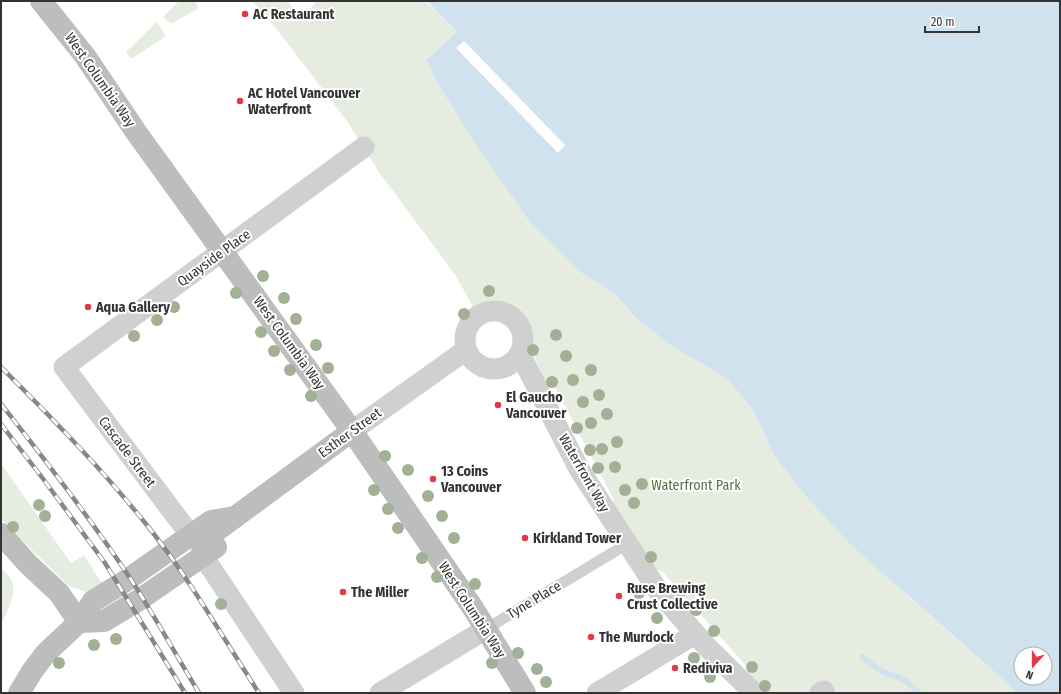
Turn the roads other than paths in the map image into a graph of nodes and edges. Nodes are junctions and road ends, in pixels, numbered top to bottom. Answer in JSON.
{"nodes":[{"id":1,"x":41,"y":1,"type":"edge"},
{"id":2,"x":364,"y":147,"type":"dead end"},
{"id":3,"x":223,"y":252,"type":"junction"},
{"id":4,"x":466,"y":350,"type":"junction"},
{"id":5,"x":520,"y":354,"type":"junction"},
{"id":6,"x":64,"y":367,"type":"joint"},
{"id":7,"x":352,"y":431,"type":"junction"},
{"id":8,"x":235,"y":517,"type":"junction"},
{"id":9,"x":1,"y":534,"type":"edge"},
{"id":10,"x":191,"y":536,"type":"junction"},
{"id":11,"x":627,"y":544,"type":"junction"},
{"id":12,"x":203,"y":556,"type":"junction"},
{"id":13,"x":79,"y":622,"type":"junction"},
{"id":14,"x":486,"y":629,"type":"junction"},
{"id":15,"x":695,"y":634,"type":"junction"},
{"id":16,"x":19,"y":693,"type":"edge"},
{"id":17,"x":294,"y":693,"type":"edge"},
{"id":18,"x":380,"y":693,"type":"edge"},
{"id":19,"x":525,"y":693,"type":"edge"},
{"id":20,"x":597,"y":693,"type":"edge"},
{"id":21,"x":754,"y":693,"type":"edge"}],
"edges":[{"from":1,"to":3,"type":"street","name":"West Columbia Way"},
{"from":2,"to":3,"type":"street","name":"Quayside Place"},
{"from":3,"to":6,"type":"street","name":"Quayside Place"},
{"from":3,"to":7,"type":"street","name":"West Columbia Way"},
{"from":4,"to":5,"type":"street"},
{"from":4,"to":5,"type":"street"},
{"from":4,"to":7,"type":"street","name":"Esther Street"},
{"from":5,"to":11,"type":"street","name":"Waterfront Way"},
{"from":6,"to":10,"type":"street","name":"Cascade Street"},
{"from":7,"to":8,"type":"street","name":"Esther Street"},
{"from":7,"to":14,"type":"street","name":"West Columbia Way"},
{"from":8,"to":10,"type":"street","name":"Esther Street"},
{"from":8,"to":12,"type":"street"},
{"from":9,"to":13,"type":"street"},
{"from":10,"to":13,"type":"street","name":"Esther Street"},
{"from":11,"to":14,"type":"lane","name":"Tyne Place"},
{"from":11,"to":15,"type":"street","name":"Waterfront Way"},
{"from":12,"to":13,"type":"street"},
{"from":12,"to":17,"type":"street"},
{"from":13,"to":16,"type":"street","name":"Esther Street"},
{"from":14,"to":18,"type":"street","name":"Tyne Place"},
{"from":14,"to":19,"type":"street","name":"West Columbia Way"},
{"from":15,"to":20,"type":"street"},
{"from":15,"to":21,"type":"street","name":"Waterfront Way"}]}
